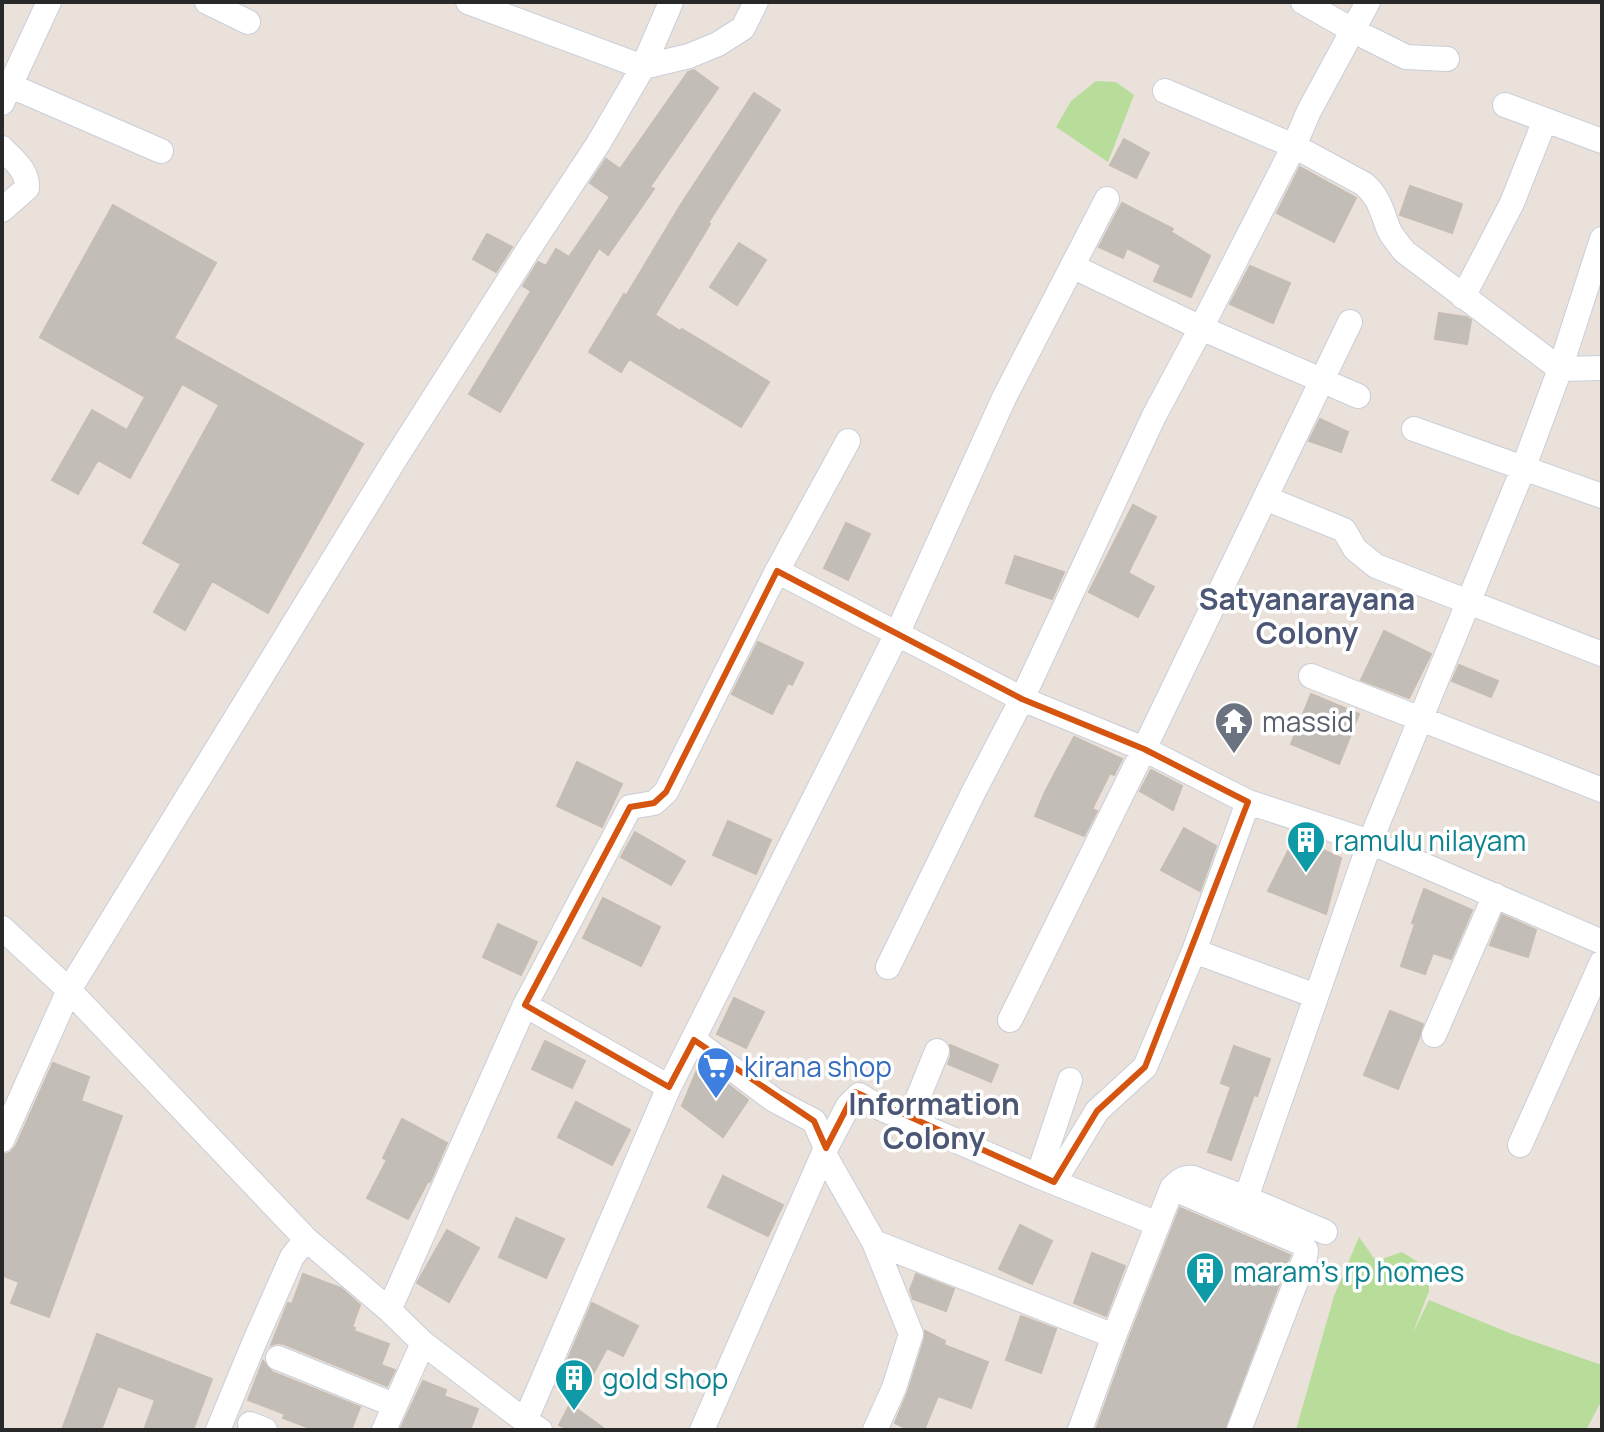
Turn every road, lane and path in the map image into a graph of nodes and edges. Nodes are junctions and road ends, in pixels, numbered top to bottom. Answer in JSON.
{"nodes":[{"id":1,"x":49,"y":2,"type":"edge"},
{"id":2,"x":207,"y":2,"type":"edge"},
{"id":3,"x":468,"y":2,"type":"edge"},
{"id":4,"x":671,"y":2,"type":"edge"},
{"id":5,"x":756,"y":2,"type":"edge"},
{"id":6,"x":1303,"y":2,"type":"edge"},
{"id":7,"x":1368,"y":2,"type":"edge"},
{"id":8,"x":248,"y":22,"type":"dead end"},
{"id":9,"x":1354,"y":31,"type":"junction"},
{"id":10,"x":1447,"y":59,"type":"dead end"},
{"id":11,"x":643,"y":67,"type":"junction"},
{"id":12,"x":1165,"y":91,"type":"dead end"},
{"id":13,"x":6,"y":94,"type":"edge"},
{"id":14,"x":1505,"y":105,"type":"dead end"},
{"id":15,"x":1545,"y":120,"type":"junction"},
{"id":16,"x":1602,"y":141,"type":"edge"},
{"id":17,"x":1294,"y":146,"type":"junction"},
{"id":18,"x":2,"y":148,"type":"edge"},
{"id":19,"x":161,"y":151,"type":"dead end"},
{"id":20,"x":1107,"y":199,"type":"dead end"},
{"id":21,"x":2,"y":210,"type":"edge"},
{"id":22,"x":1602,"y":239,"type":"edge"},
{"id":23,"x":1072,"y":266,"type":"junction"},
{"id":24,"x":1463,"y":297,"type":"junction"},
{"id":25,"x":1350,"y":322,"type":"dead end"},
{"id":26,"x":1201,"y":328,"type":"junction"},
{"id":27,"x":1602,"y":368,"type":"edge"},
{"id":28,"x":1560,"y":369,"type":"junction"},
{"id":29,"x":1323,"y":379,"type":"junction"},
{"id":30,"x":1358,"y":396,"type":"dead end"},
{"id":31,"x":1414,"y":429,"type":"dead end"},
{"id":32,"x":848,"y":441,"type":"dead end"},
{"id":33,"x":1523,"y":469,"type":"junction"},
{"id":34,"x":1602,"y":496,"type":"edge"},
{"id":35,"x":1265,"y":498,"type":"junction"},
{"id":36,"x":777,"y":571,"type":"junction"},
{"id":37,"x":1468,"y":601,"type":"junction"},
{"id":38,"x":897,"y":634,"type":"junction"},
{"id":39,"x":1602,"y":654,"type":"edge"},
{"id":40,"x":1311,"y":676,"type":"dead end"},
{"id":41,"x":1022,"y":699,"type":"junction"},
{"id":42,"x":1419,"y":719,"type":"junction"},
{"id":43,"x":1144,"y":749,"type":"junction"},
{"id":44,"x":1602,"y":790,"type":"edge"},
{"id":45,"x":1248,"y":802,"type":"junction"},
{"id":46,"x":1370,"y":842,"type":"junction"},
{"id":47,"x":1495,"y":895,"type":"junction"},
{"id":48,"x":2,"y":928,"type":"edge"},
{"id":49,"x":1602,"y":942,"type":"edge"},
{"id":50,"x":1194,"y":951,"type":"junction"},
{"id":51,"x":1602,"y":962,"type":"edge"},
{"id":52,"x":888,"y":967,"type":"dead end"},
{"id":53,"x":69,"y":990,"type":"junction"},
{"id":54,"x":1316,"y":996,"type":"junction"},
{"id":55,"x":525,"y":1005,"type":"junction"},
{"id":56,"x":1010,"y":1020,"type":"dead end"},
{"id":57,"x":1434,"y":1035,"type":"dead end"},
{"id":58,"x":694,"y":1040,"type":"junction"},
{"id":59,"x":937,"y":1051,"type":"dead end"},
{"id":60,"x":1070,"y":1080,"type":"dead end"},
{"id":61,"x":669,"y":1087,"type":"junction"},
{"id":62,"x":909,"y":1120,"type":"junction"},
{"id":63,"x":2,"y":1140,"type":"edge"},
{"id":64,"x":1520,"y":1145,"type":"dead end"},
{"id":65,"x":825,"y":1151,"type":"junction"},
{"id":66,"x":1046,"y":1179,"type":"junction"},
{"id":67,"x":1172,"y":1188,"type":"junction"},
{"id":68,"x":1246,"y":1198,"type":"junction"},
{"id":69,"x":1158,"y":1224,"type":"junction"},
{"id":70,"x":1325,"y":1232,"type":"dead end"},
{"id":71,"x":306,"y":1239,"type":"junction"},
{"id":72,"x":874,"y":1242,"type":"junction"},
{"id":73,"x":389,"y":1310,"type":"junction"},
{"id":74,"x":1114,"y":1336,"type":"junction"},
{"id":75,"x":423,"y":1343,"type":"junction"},
{"id":76,"x":278,"y":1358,"type":"dead end"},
{"id":77,"x":394,"y":1405,"type":"junction"},
{"id":78,"x":536,"y":1428,"type":"edge"},
{"id":79,"x":218,"y":1430,"type":"edge"},
{"id":80,"x":384,"y":1430,"type":"edge"},
{"id":81,"x":702,"y":1430,"type":"edge"},
{"id":82,"x":875,"y":1430,"type":"edge"},
{"id":83,"x":1080,"y":1430,"type":"edge"},
{"id":84,"x":1239,"y":1430,"type":"edge"}],
"edges":[{"from":1,"to":13,"type":"street"},
{"from":2,"to":8,"type":"street"},
{"from":3,"to":11,"type":"street"},
{"from":4,"to":11,"type":"street"},
{"from":5,"to":11,"type":"street"},
{"from":6,"to":9,"type":"street"},
{"from":7,"to":9,"type":"street"},
{"from":9,"to":10,"type":"street"},
{"from":9,"to":17,"type":"street"},
{"from":11,"to":53,"type":"street"},
{"from":12,"to":17,"type":"street"},
{"from":13,"to":19,"type":"street"},
{"from":14,"to":15,"type":"street"},
{"from":15,"to":16,"type":"street"},
{"from":15,"to":24,"type":"street"},
{"from":17,"to":24,"type":"street"},
{"from":17,"to":26,"type":"street"},
{"from":18,"to":21,"type":"street"},
{"from":20,"to":23,"type":"street"},
{"from":22,"to":28,"type":"street"},
{"from":23,"to":26,"type":"street"},
{"from":23,"to":38,"type":"street"},
{"from":24,"to":28,"type":"street"},
{"from":25,"to":29,"type":"street"},
{"from":26,"to":29,"type":"street"},
{"from":26,"to":41,"type":"street"},
{"from":27,"to":28,"type":"street"},
{"from":28,"to":33,"type":"street"},
{"from":29,"to":30,"type":"street"},
{"from":29,"to":35,"type":"street"},
{"from":31,"to":33,"type":"street"},
{"from":32,"to":36,"type":"street"},
{"from":33,"to":34,"type":"street"},
{"from":33,"to":37,"type":"street"},
{"from":35,"to":37,"type":"street"},
{"from":35,"to":43,"type":"street"},
{"from":36,"to":38,"type":"street"},
{"from":36,"to":55,"type":"street"},
{"from":37,"to":39,"type":"street"},
{"from":37,"to":42,"type":"street"},
{"from":38,"to":41,"type":"street"},
{"from":38,"to":58,"type":"street"},
{"from":40,"to":42,"type":"street"},
{"from":41,"to":43,"type":"street"},
{"from":41,"to":52,"type":"street"},
{"from":42,"to":44,"type":"street"},
{"from":42,"to":46,"type":"street"},
{"from":43,"to":45,"type":"street"},
{"from":43,"to":56,"type":"street"},
{"from":45,"to":46,"type":"street"},
{"from":45,"to":50,"type":"street"},
{"from":46,"to":47,"type":"street"},
{"from":46,"to":54,"type":"street"},
{"from":47,"to":49,"type":"street"},
{"from":47,"to":57,"type":"street"},
{"from":48,"to":53,"type":"street"},
{"from":50,"to":54,"type":"street"},
{"from":50,"to":66,"type":"street"},
{"from":51,"to":64,"type":"street"},
{"from":53,"to":63,"type":"street"},
{"from":53,"to":71,"type":"street"},
{"from":54,"to":68,"type":"street"},
{"from":55,"to":61,"type":"street"},
{"from":55,"to":73,"type":"street"},
{"from":58,"to":61,"type":"street"},
{"from":58,"to":65,"type":"street"},
{"from":59,"to":62,"type":"street"},
{"from":60,"to":66,"type":"street"},
{"from":61,"to":78,"type":"street"},
{"from":62,"to":65,"type":"street"},
{"from":62,"to":66,"type":"street"},
{"from":65,"to":72,"type":"street"},
{"from":65,"to":81,"type":"street"},
{"from":66,"to":69,"type":"street"},
{"from":67,"to":68,"type":"street"},
{"from":67,"to":69,"type":"street"},
{"from":67,"to":84,"type":"street"},
{"from":68,"to":70,"type":"street"},
{"from":69,"to":74,"type":"street"},
{"from":71,"to":73,"type":"street"},
{"from":71,"to":79,"type":"street"},
{"from":72,"to":74,"type":"street"},
{"from":72,"to":82,"type":"street"},
{"from":73,"to":75,"type":"street"},
{"from":74,"to":83,"type":"street"},
{"from":75,"to":77,"type":"street"},
{"from":75,"to":78,"type":"street"},
{"from":76,"to":77,"type":"street"},
{"from":77,"to":80,"type":"street"}]}
